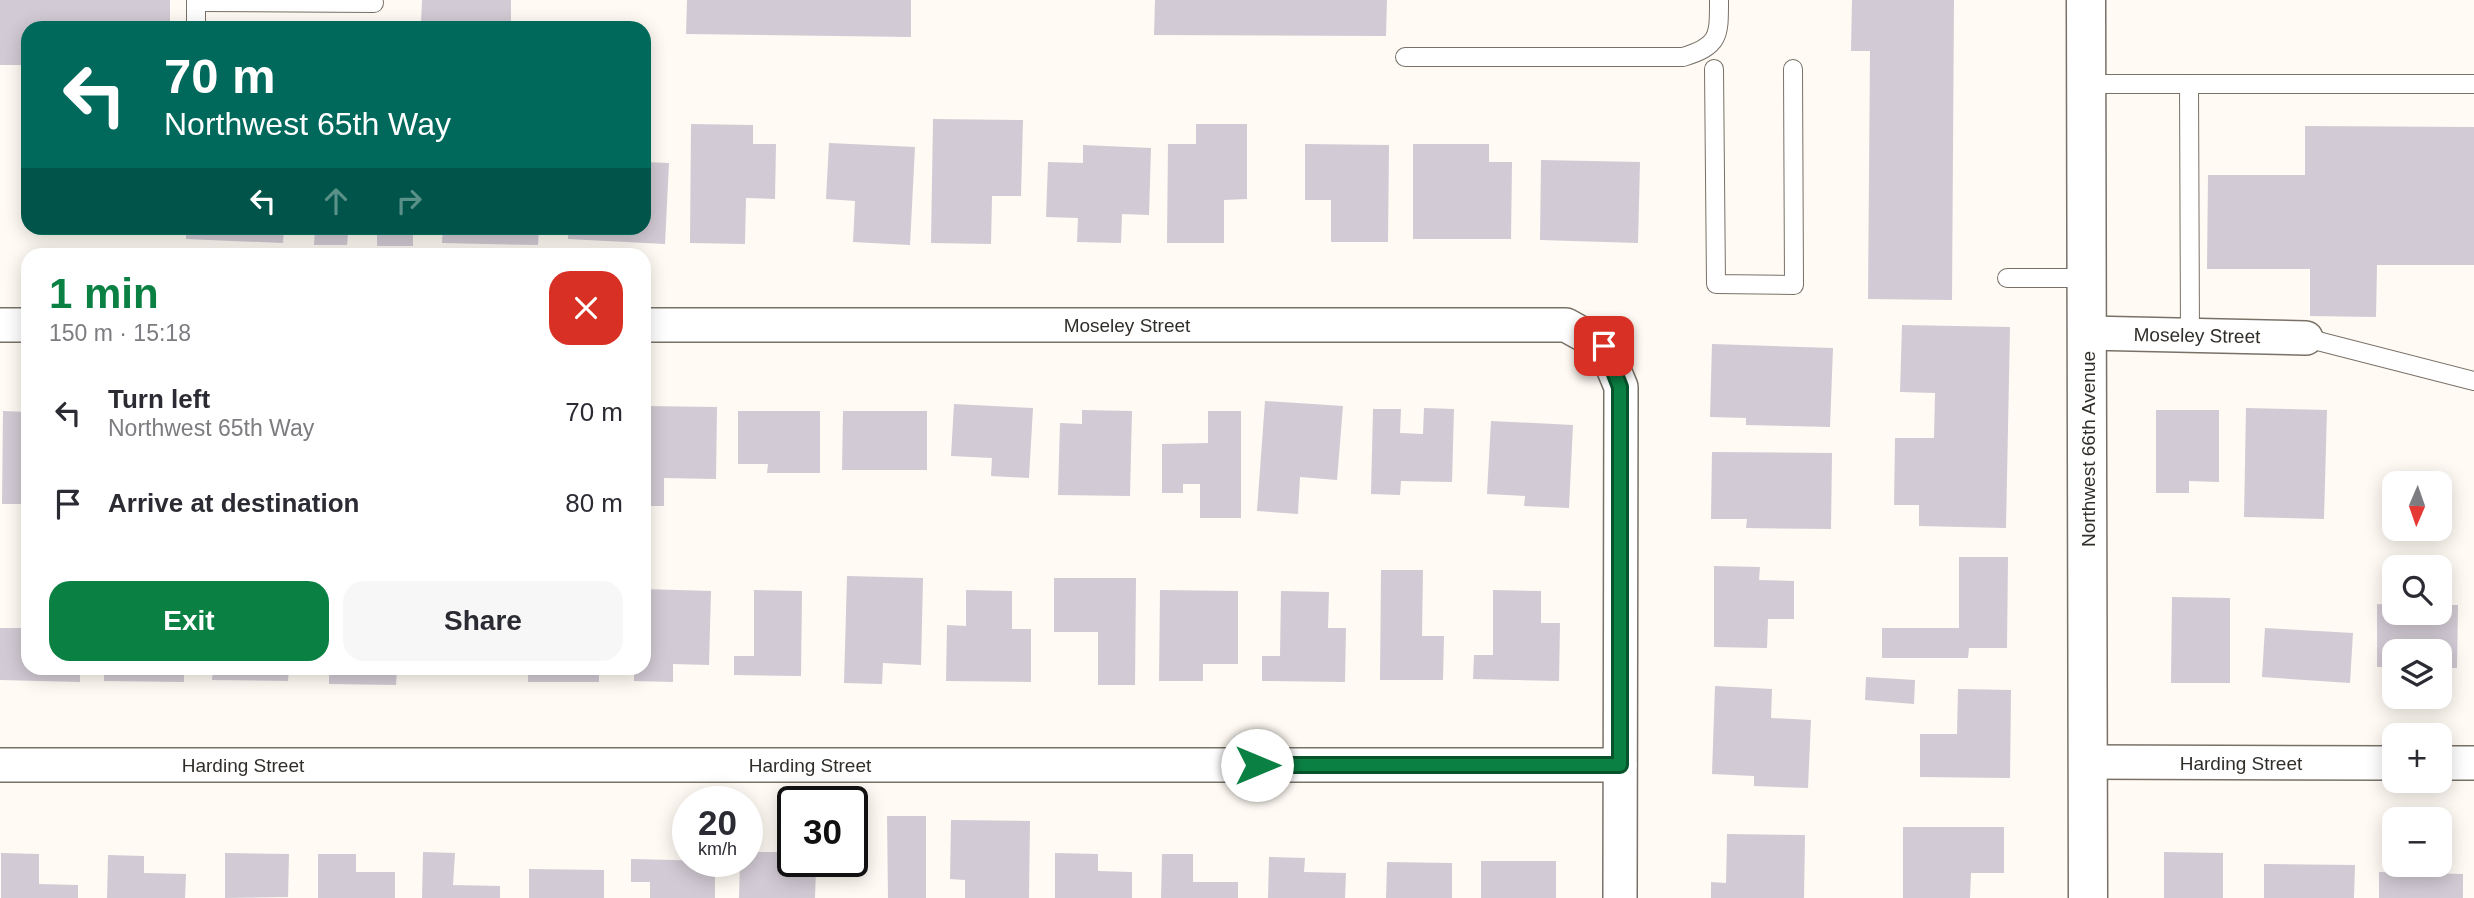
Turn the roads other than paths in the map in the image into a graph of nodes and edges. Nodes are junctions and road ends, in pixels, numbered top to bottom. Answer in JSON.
{"nodes":[{"id":1,"x":1719,"y":0,"type":"edge"},
{"id":2,"x":2086,"y":0,"type":"edge"},
{"id":3,"x":196,"y":1,"type":"edge"},
{"id":4,"x":374,"y":3,"type":"dead end"},
{"id":5,"x":196,"y":21,"type":"edge"},
{"id":6,"x":1405,"y":57,"type":"dead end"},
{"id":7,"x":1714,"y":69,"type":"dead end"},
{"id":8,"x":1793,"y":69,"type":"dead end"},
{"id":9,"x":2087,"y":84,"type":"junction"},
{"id":10,"x":2189,"y":84,"type":"junction"},
{"id":11,"x":2474,"y":84,"type":"edge"},
{"id":12,"x":2007,"y":278,"type":"dead end"},
{"id":13,"x":2088,"y":278,"type":"junction"},
{"id":14,"x":0,"y":325,"type":"edge"},
{"id":15,"x":21,"y":325,"type":"edge"},
{"id":16,"x":651,"y":325,"type":"edge"},
{"id":17,"x":2088,"y":332,"type":"junction"},
{"id":18,"x":2190,"y":335,"type":"junction"},
{"id":19,"x":2306,"y":338,"type":"joint"},
{"id":20,"x":2474,"y":381,"type":"edge"},
{"id":21,"x":2088,"y":762,"type":"junction"},
{"id":22,"x":2382,"y":763,"type":"edge"},
{"id":23,"x":2452,"y":763,"type":"edge"},
{"id":24,"x":2474,"y":764,"type":"edge"},
{"id":25,"x":0,"y":765,"type":"edge"},
{"id":26,"x":1620,"y":765,"type":"junction"},
{"id":27,"x":1620,"y":898,"type":"edge"},
{"id":28,"x":2088,"y":898,"type":"edge"}],
"edges":[{"from":1,"to":6,"type":"lane"},
{"from":2,"to":9,"type":"street","name":"Northwest 66th Avenue"},
{"from":3,"to":4,"type":"lane"},
{"from":3,"to":5,"type":"lane"},
{"from":7,"to":8,"type":"lane"},
{"from":9,"to":10,"type":"lane"},
{"from":9,"to":13,"type":"street","name":"Northwest 66th Avenue"},
{"from":10,"to":11,"type":"lane"},
{"from":10,"to":18,"type":"lane"},
{"from":12,"to":13,"type":"lane"},
{"from":13,"to":17,"type":"street","name":"Northwest 66th Avenue"},
{"from":14,"to":15,"type":"street"},
{"from":16,"to":26,"type":"street","name":"Moseley Street"},
{"from":17,"to":18,"type":"street","name":"Moseley Street"},
{"from":17,"to":21,"type":"street","name":"Northwest 66th Avenue"},
{"from":18,"to":19,"type":"street","name":"Moseley Street"},
{"from":19,"to":20,"type":"lane"},
{"from":21,"to":22,"type":"street","name":"Harding Street"},
{"from":21,"to":28,"type":"street","name":"Northwest 66th Avenue"},
{"from":23,"to":24,"type":"street"},
{"from":25,"to":26,"type":"street","name":"Harding Street"},
{"from":26,"to":27,"type":"street"}]}
